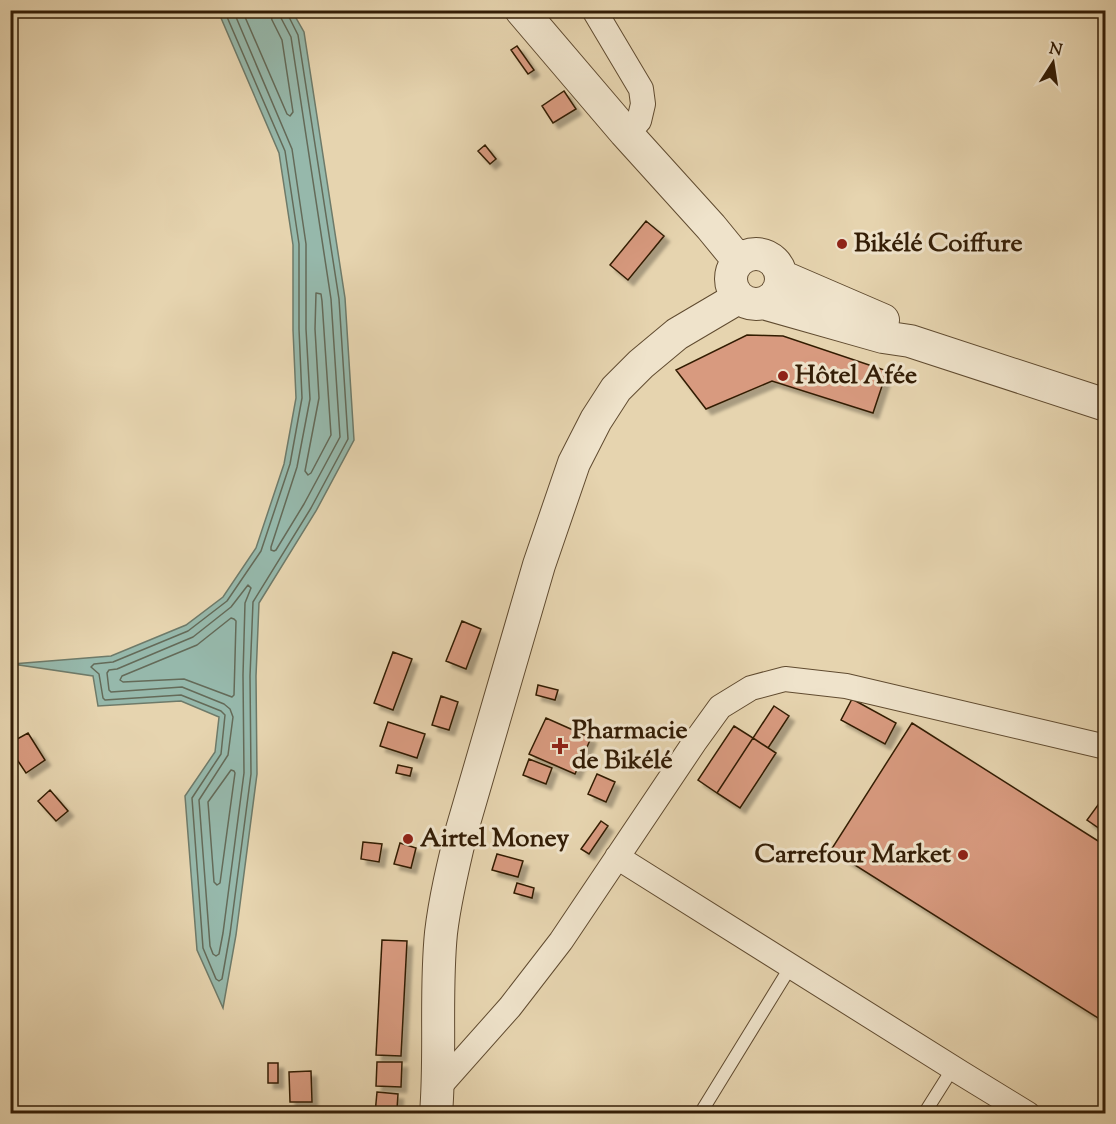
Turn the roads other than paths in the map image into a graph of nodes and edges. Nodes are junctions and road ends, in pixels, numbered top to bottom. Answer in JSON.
{"nodes":[{"id":1,"x":521,"y":10,"type":"edge"},
{"id":2,"x":594,"y":10,"type":"edge"},
{"id":3,"x":625,"y":132,"type":"junction"},
{"id":4,"x":738,"y":260,"type":"junction"},
{"id":5,"x":781,"y":276,"type":"junction"},
{"id":6,"x":750,"y":301,"type":"junction"},
{"id":7,"x":910,"y":341,"type":"junction"},
{"id":8,"x":1106,"y":405,"type":"edge"},
{"id":9,"x":1106,"y":747,"type":"edge"},
{"id":10,"x":617,"y":857,"type":"junction"},
{"id":11,"x":791,"y":966,"type":"junction"},
{"id":12,"x":953,"y":1068,"type":"junction"},
{"id":13,"x":437,"y":1101,"type":"edge"},
{"id":14,"x":700,"y":1113,"type":"edge"},
{"id":15,"x":924,"y":1113,"type":"edge"},
{"id":16,"x":1028,"y":1113,"type":"edge"}],
"edges":[{"from":1,"to":3,"type":"street"},
{"from":2,"to":3,"type":"street"},
{"from":3,"to":4,"type":"street"},
{"from":4,"to":5,"type":"street"},
{"from":4,"to":6,"type":"street"},
{"from":5,"to":6,"type":"street"},
{"from":5,"to":7,"type":"street"},
{"from":6,"to":7,"type":"street"},
{"from":6,"to":13,"type":"street"},
{"from":7,"to":8,"type":"street"},
{"from":9,"to":10,"type":"street"},
{"from":10,"to":11,"type":"street"},
{"from":10,"to":13,"type":"street"},
{"from":11,"to":12,"type":"street"},
{"from":11,"to":14,"type":"lane"},
{"from":12,"to":15,"type":"lane"},
{"from":12,"to":16,"type":"street"}]}
